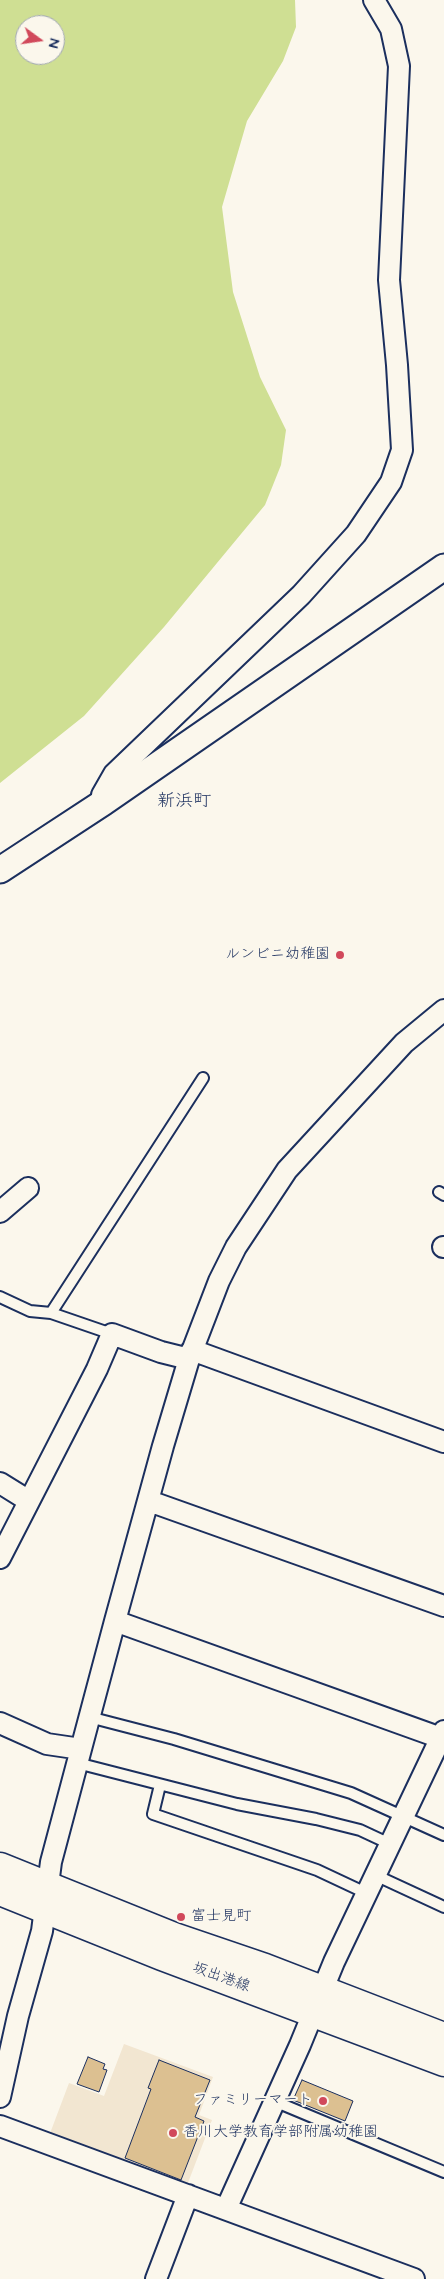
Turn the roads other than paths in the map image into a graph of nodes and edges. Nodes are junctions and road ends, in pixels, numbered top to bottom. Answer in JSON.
{"nodes":[{"id":1,"x":374,"y":0,"type":"edge"},
{"id":2,"x":444,"y":567,"type":"edge"},
{"id":3,"x":104,"y":802,"type":"junction"},
{"id":4,"x":0,"y":870,"type":"edge"},
{"id":5,"x":444,"y":1010,"type":"edge"},
{"id":6,"x":203,"y":1078,"type":"dead end"},
{"id":7,"x":28,"y":1188,"type":"dead end"},
{"id":8,"x":0,"y":1212,"type":"edge"},
{"id":9,"x":0,"y":1297,"type":"edge"},
{"id":10,"x":51,"y":1313,"type":"junction"},
{"id":11,"x":112,"y":1334,"type":"junction"},
{"id":12,"x":191,"y":1355,"type":"junction"},
{"id":13,"x":444,"y":1442,"type":"edge"},
{"id":14,"x":0,"y":1484,"type":"edge"},
{"id":15,"x":149,"y":1501,"type":"junction"},
{"id":16,"x":29,"y":1502,"type":"junction"},
{"id":17,"x":0,"y":1558,"type":"edge"},
{"id":18,"x":444,"y":1606,"type":"edge"},
{"id":19,"x":114,"y":1621,"type":"junction"},
{"id":20,"x":89,"y":1717,"type":"junction"},
{"id":21,"x":0,"y":1724,"type":"edge"},
{"id":22,"x":441,"y":1742,"type":"edge"},
{"id":23,"x":79,"y":1756,"type":"junction"},
{"id":24,"x":160,"y":1785,"type":"junction"},
{"id":25,"x":404,"y":1816,"type":"junction"},
{"id":26,"x":444,"y":1835,"type":"edge"},
{"id":27,"x":390,"y":1844,"type":"junction"},
{"id":28,"x":0,"y":1867,"type":"edge"},
{"id":29,"x":375,"y":1875,"type":"junction"},
{"id":30,"x":47,"y":1888,"type":"junction"},
{"id":31,"x":0,"y":1891,"type":"edge"},
{"id":32,"x":366,"y":1893,"type":"junction"},
{"id":33,"x":444,"y":1907,"type":"edge"},
{"id":34,"x":318,"y":2001,"type":"junction"},
{"id":35,"x":444,"y":2037,"type":"edge"},
{"id":36,"x":444,"y":2062,"type":"edge"},
{"id":37,"x":0,"y":2097,"type":"edge"},
{"id":38,"x":274,"y":2101,"type":"junction"},
{"id":39,"x":0,"y":2126,"type":"edge"},
{"id":40,"x":444,"y":2172,"type":"edge"},
{"id":41,"x":188,"y":2195,"type":"junction"},
{"id":42,"x":226,"y":2209,"type":"junction"},
{"id":43,"x":156,"y":2279,"type":"edge"},
{"id":44,"x":414,"y":2279,"type":"edge"}],
"edges":[{"from":1,"to":3,"type":"street"},
{"from":2,"to":3,"type":"street"},
{"from":3,"to":4,"type":"street"},
{"from":5,"to":12,"type":"street"},
{"from":6,"to":10,"type":"lane"},
{"from":7,"to":8,"type":"street"},
{"from":9,"to":10,"type":"lane"},
{"from":10,"to":11,"type":"lane"},
{"from":11,"to":12,"type":"street"},
{"from":11,"to":16,"type":"street"},
{"from":12,"to":13,"type":"street"},
{"from":12,"to":15,"type":"street"},
{"from":14,"to":16,"type":"street"},
{"from":15,"to":18,"type":"street"},
{"from":15,"to":19,"type":"street"},
{"from":16,"to":17,"type":"street"},
{"from":19,"to":20,"type":"street"},
{"from":19,"to":22,"type":"street"},
{"from":20,"to":23,"type":"street"},
{"from":20,"to":25,"type":"lane"},
{"from":21,"to":23,"type":"street"},
{"from":22,"to":25,"type":"street"},
{"from":23,"to":24,"type":"lane"},
{"from":23,"to":30,"type":"street"},
{"from":24,"to":27,"type":"lane"},
{"from":24,"to":32,"type":"lane"},
{"from":25,"to":26,"type":"lane"},
{"from":25,"to":27,"type":"street"},
{"from":27,"to":29,"type":"street"},
{"from":28,"to":30,"type":"main road","name":"坂出港線"},
{"from":29,"to":32,"type":"street"},
{"from":29,"to":33,"type":"lane"},
{"from":30,"to":31,"type":"main road","name":"坂出港線"},
{"from":30,"to":34,"type":"main road","name":"坂出港線"},
{"from":30,"to":37,"type":"street"},
{"from":32,"to":34,"type":"street"},
{"from":34,"to":35,"type":"main road","name":"坂出港線"},
{"from":34,"to":36,"type":"main road","name":"坂出港線"},
{"from":34,"to":38,"type":"street"},
{"from":38,"to":40,"type":"lane"},
{"from":38,"to":42,"type":"street"},
{"from":39,"to":41,"type":"street"},
{"from":41,"to":42,"type":"street"},
{"from":41,"to":43,"type":"street"},
{"from":42,"to":44,"type":"street"}]}
